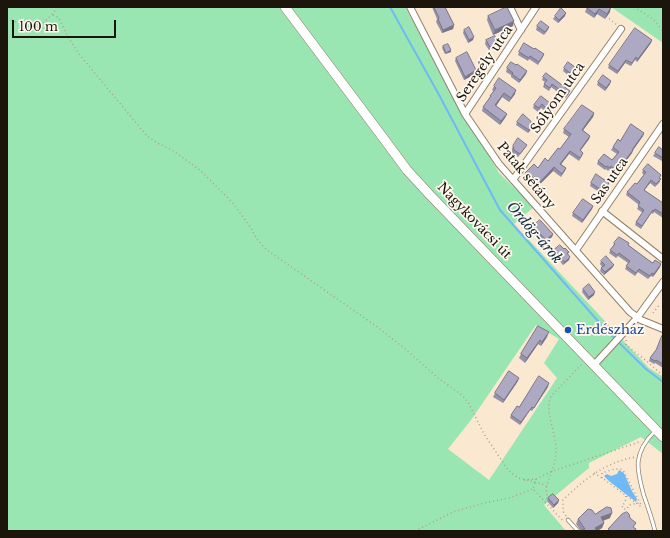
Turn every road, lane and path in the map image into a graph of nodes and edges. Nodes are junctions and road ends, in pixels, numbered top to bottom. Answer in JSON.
{"nodes":[{"id":1,"x":57,"y":7,"type":"edge"},
{"id":2,"x":285,"y":7,"type":"edge"},
{"id":3,"x":410,"y":7,"type":"edge"},
{"id":4,"x":510,"y":7,"type":"edge"},
{"id":5,"x":536,"y":7,"type":"edge"},
{"id":6,"x":634,"y":7,"type":"edge"},
{"id":7,"x":53,"y":15,"type":"junction"},
{"id":8,"x":606,"y":16,"type":"edge"},
{"id":9,"x":7,"y":19,"type":"edge"},
{"id":10,"x":621,"y":28,"type":"joint"},
{"id":11,"x":521,"y":30,"type":"junction"},
{"id":12,"x":663,"y":31,"type":"edge"},
{"id":13,"x":465,"y":114,"type":"junction"},
{"id":14,"x":663,"y":124,"type":"edge"},
{"id":15,"x":513,"y":180,"type":"junction"},
{"id":16,"x":602,"y":212,"type":"junction"},
{"id":17,"x":576,"y":250,"type":"junction"},
{"id":18,"x":663,"y":259,"type":"edge"},
{"id":19,"x":663,"y":282,"type":"edge"},
{"id":20,"x":660,"y":304,"type":"dead end"},
{"id":21,"x":654,"y":313,"type":"dead end"},
{"id":22,"x":637,"y":318,"type":"junction"},
{"id":23,"x":663,"y":329,"type":"edge"},
{"id":24,"x":621,"y":335,"type":"junction"},
{"id":25,"x":591,"y":362,"type":"junction"},
{"id":26,"x":663,"y":376,"type":"edge"},
{"id":27,"x":655,"y":430,"type":"junction"},
{"id":28,"x":663,"y":437,"type":"edge"},
{"id":29,"x":645,"y":440,"type":"junction"},
{"id":30,"x":639,"y":456,"type":"junction"},
{"id":31,"x":553,"y":471,"type":"junction"},
{"id":32,"x":594,"y":474,"type":"junction"},
{"id":33,"x":602,"y":478,"type":"junction"},
{"id":34,"x":536,"y":479,"type":"junction"},
{"id":35,"x":522,"y":480,"type":"junction"},
{"id":36,"x":534,"y":482,"type":"junction"},
{"id":37,"x":546,"y":487,"type":"junction"},
{"id":38,"x":532,"y":489,"type":"junction"},
{"id":39,"x":626,"y":496,"type":"junction"},
{"id":40,"x":639,"y":501,"type":"junction"},
{"id":41,"x":625,"y":502,"type":"junction"},
{"id":42,"x":545,"y":503,"type":"junction"},
{"id":43,"x":636,"y":504,"type":"junction"},
{"id":44,"x":630,"y":505,"type":"junction"},
{"id":45,"x":646,"y":507,"type":"junction"},
{"id":46,"x":568,"y":520,"type":"joint"},
{"id":47,"x":567,"y":526,"type":"dead end"},
{"id":48,"x":415,"y":531,"type":"edge"},
{"id":49,"x":578,"y":531,"type":"edge"},
{"id":50,"x":655,"y":531,"type":"edge"}],
"edges":[{"from":1,"to":7,"type":"path"},
{"from":2,"to":25,"type":"street","name":"Nagykovácsi út"},
{"from":3,"to":13,"type":"street","name":"Patak sétány"},
{"from":4,"to":11,"type":"street"},
{"from":5,"to":11,"type":"street","name":"Seregély utca"},
{"from":6,"to":12,"type":"path"},
{"from":7,"to":9,"type":"path"},
{"from":7,"to":35,"type":"path"},
{"from":8,"to":10,"type":"path"},
{"from":10,"to":15,"type":"street","name":"Sólyom utca"},
{"from":11,"to":13,"type":"street","name":"Seregély utca"},
{"from":13,"to":15,"type":"street","name":"Patak sétány"},
{"from":14,"to":16,"type":"street","name":"Sas utca"},
{"from":15,"to":17,"type":"street","name":"Patak sétány"},
{"from":16,"to":17,"type":"street","name":"Sas utca"},
{"from":16,"to":18,"type":"street"},
{"from":17,"to":22,"type":"street","name":"Patak sétány"},
{"from":19,"to":22,"type":"street"},
{"from":20,"to":21,"type":"path"},
{"from":22,"to":23,"type":"street","name":"Patak sétány"},
{"from":22,"to":24,"type":"street"},
{"from":24,"to":25,"type":"street"},
{"from":24,"to":26,"type":"path"},
{"from":25,"to":27,"type":"street","name":"Nagykovácsi út"},
{"from":25,"to":31,"type":"path"},
{"from":27,"to":28,"type":"street","name":"Nagykovácsi út"},
{"from":27,"to":29,"type":"lane"},
{"from":29,"to":30,"type":"lane"},
{"from":29,"to":31,"type":"path"},
{"from":30,"to":32,"type":"path"},
{"from":30,"to":45,"type":"lane"},
{"from":31,"to":34,"type":"path"},
{"from":31,"to":37,"type":"path"},
{"from":32,"to":33,"type":"path"},
{"from":32,"to":46,"type":"path"},
{"from":33,"to":39,"type":"path"},
{"from":33,"to":40,"type":"path"},
{"from":34,"to":35,"type":"path"},
{"from":34,"to":36,"type":"path"},
{"from":35,"to":36,"type":"path"},
{"from":36,"to":37,"type":"path"},
{"from":36,"to":38,"type":"path"},
{"from":37,"to":42,"type":"path"},
{"from":38,"to":42,"type":"path"},
{"from":38,"to":48,"type":"path"},
{"from":39,"to":41,"type":"path"},
{"from":39,"to":43,"type":"path"},
{"from":40,"to":43,"type":"path"},
{"from":40,"to":45,"type":"path"},
{"from":41,"to":44,"type":"path"},
{"from":41,"to":44,"type":"path"},
{"from":42,"to":47,"type":"path"},
{"from":43,"to":44,"type":"path"},
{"from":43,"to":45,"type":"path"},
{"from":45,"to":50,"type":"lane"},
{"from":46,"to":49,"type":"lane"}]}
